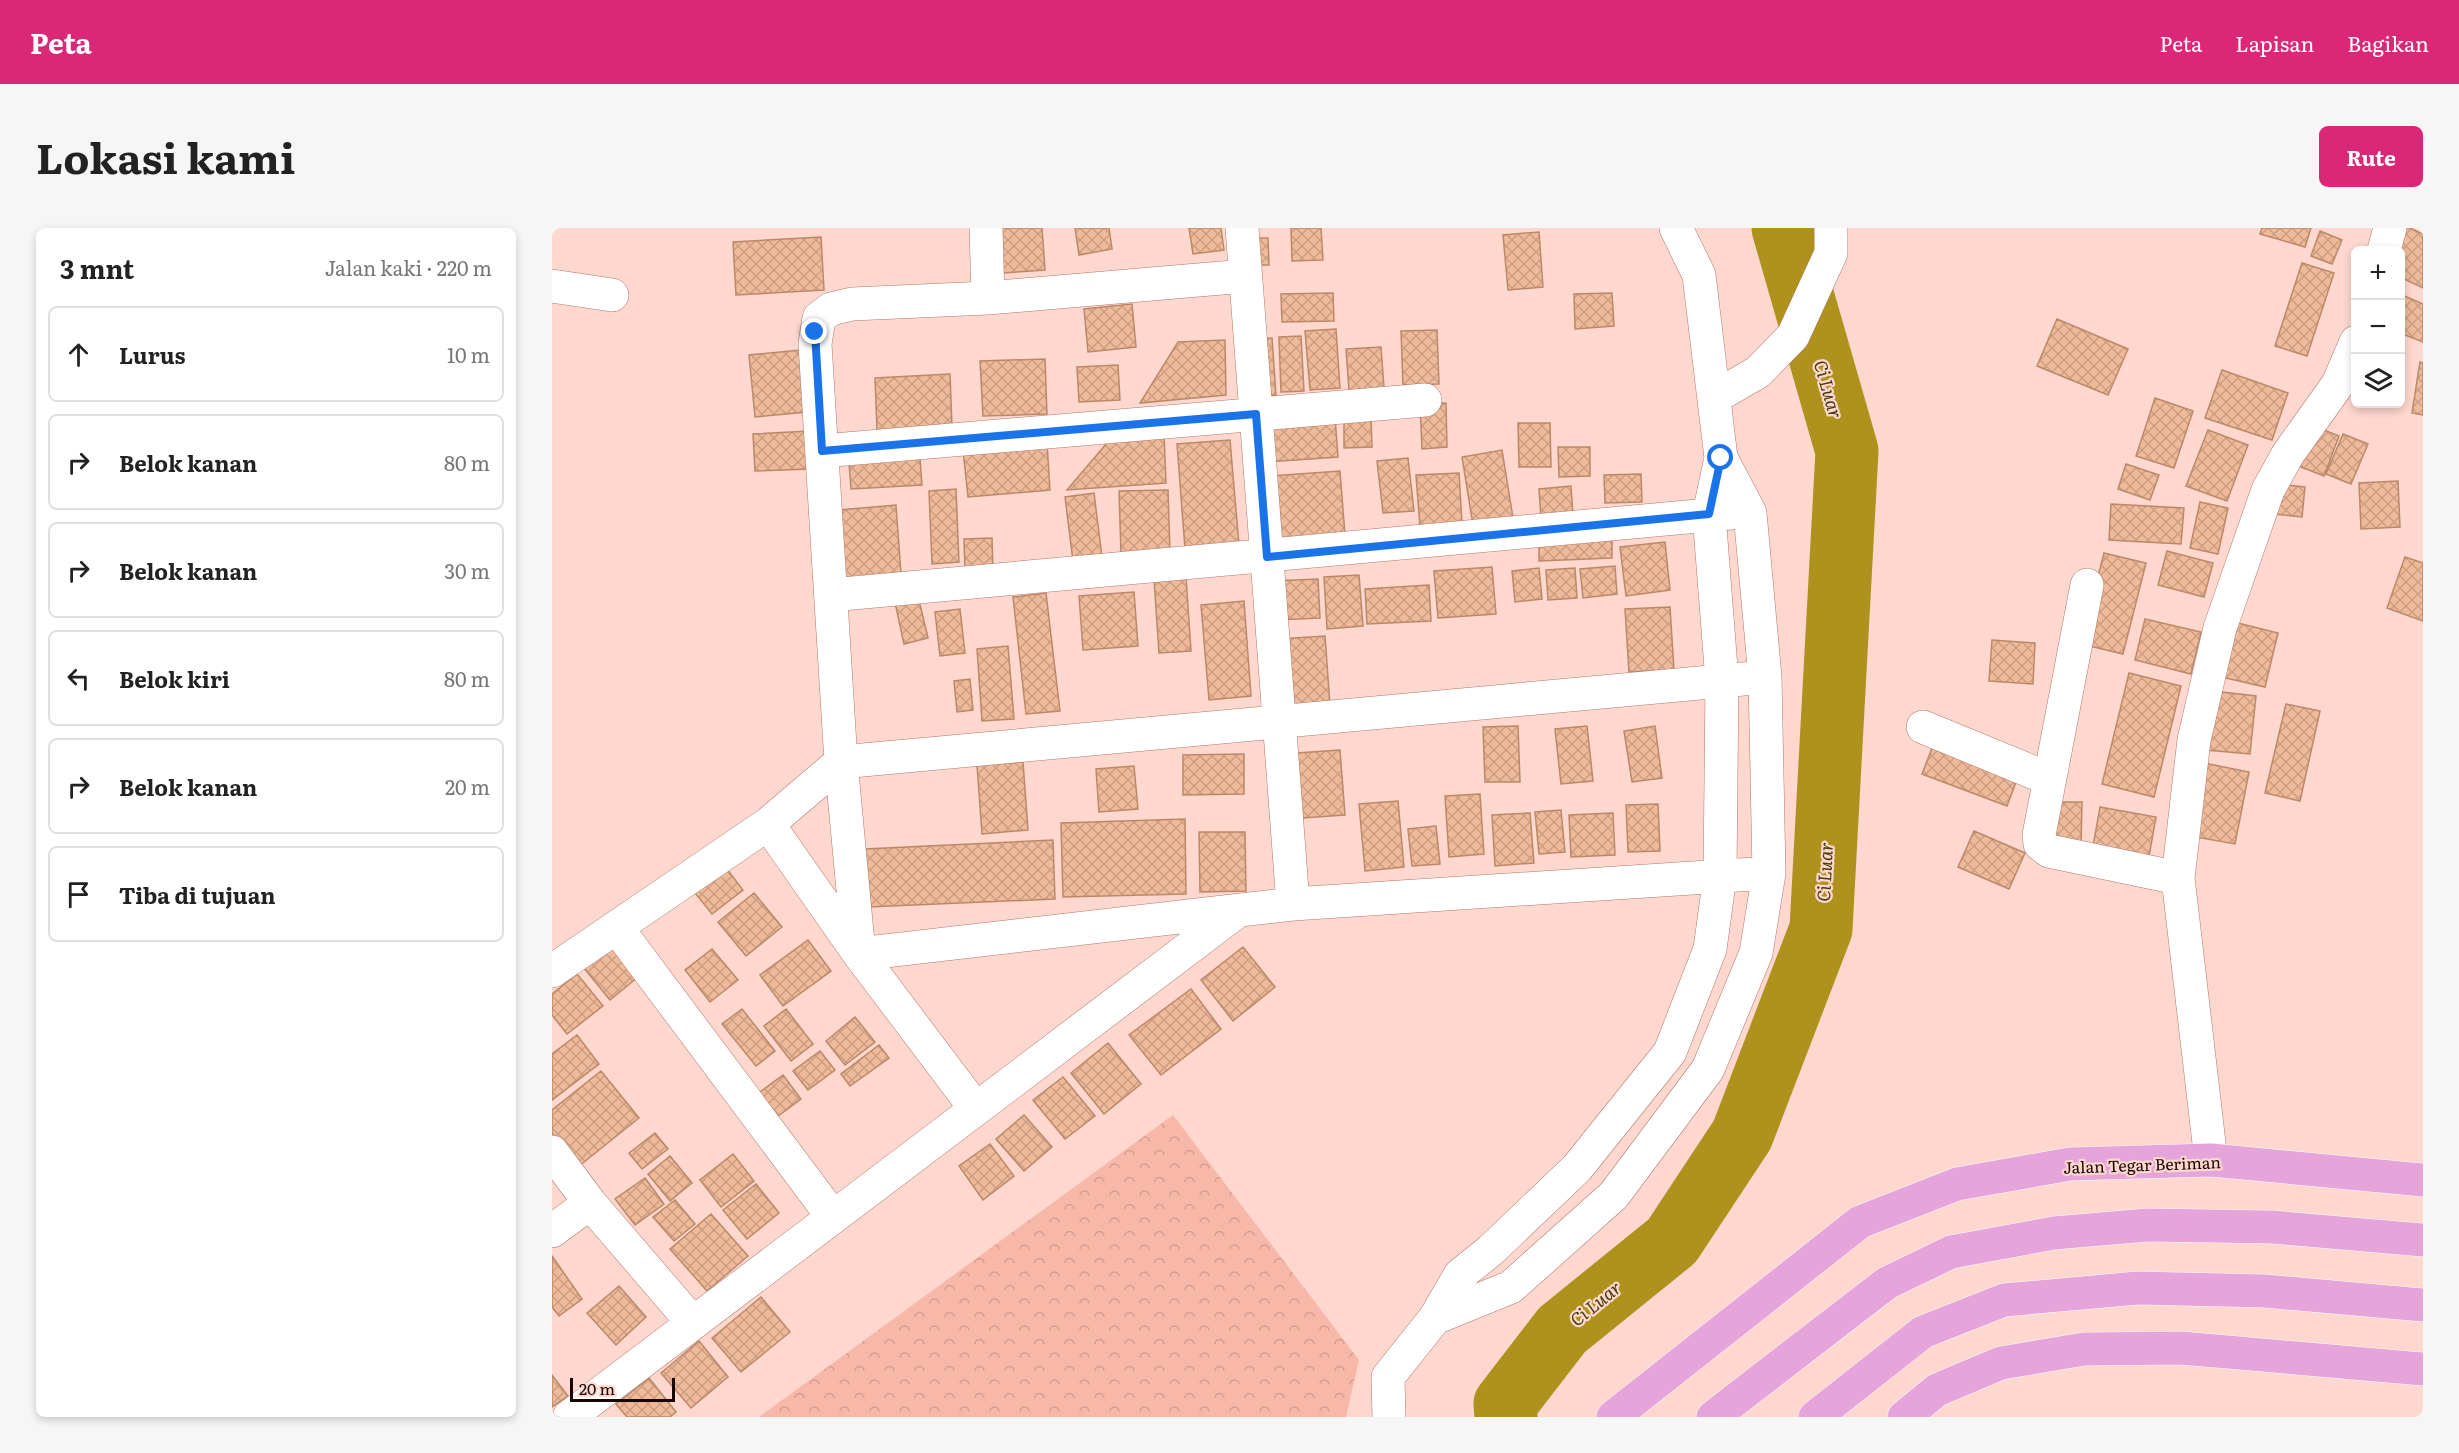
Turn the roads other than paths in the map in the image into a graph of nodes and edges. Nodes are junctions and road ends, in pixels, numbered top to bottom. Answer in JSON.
{"nodes":[{"id":1,"x":986,"y":228,"type":"edge"},
{"id":2,"x":1242,"y":228,"type":"edge"},
{"id":3,"x":1676,"y":228,"type":"edge"},
{"id":4,"x":2390,"y":228,"type":"edge"},
{"id":5,"x":1831,"y":241,"type":"edge"},
{"id":6,"x":2385,"y":246,"type":"edge"},
{"id":7,"x":1245,"y":276,"type":"junction"},
{"id":8,"x":552,"y":286,"type":"edge"},
{"id":9,"x":612,"y":295,"type":"dead end"},
{"id":10,"x":988,"y":298,"type":"junction"},
{"id":11,"x":2351,"y":352,"type":"edge"},
{"id":12,"x":1715,"y":397,"type":"junction"},
{"id":13,"x":1425,"y":400,"type":"dead end"},
{"id":14,"x":1256,"y":414,"type":"junction"},
{"id":15,"x":822,"y":451,"type":"junction"},
{"id":16,"x":1721,"y":458,"type":"junction"},
{"id":17,"x":1750,"y":513,"type":"junction"},
{"id":18,"x":1709,"y":514,"type":"junction"},
{"id":19,"x":1267,"y":557,"type":"junction"},
{"id":20,"x":2087,"y":585,"type":"dead end"},
{"id":21,"x":831,"y":595,"type":"junction"},
{"id":22,"x":1765,"y":677,"type":"junction"},
{"id":23,"x":1722,"y":681,"type":"junction"},
{"id":24,"x":1279,"y":722,"type":"junction"},
{"id":25,"x":1923,"y":727,"type":"dead end"},
{"id":26,"x":841,"y":762,"type":"junction"},
{"id":27,"x":2047,"y":778,"type":"junction"},
{"id":28,"x":768,"y":824,"type":"junction"},
{"id":29,"x":1769,"y":873,"type":"junction"},
{"id":30,"x":1720,"y":876,"type":"junction"},
{"id":31,"x":2178,"y":878,"type":"junction"},
{"id":32,"x":1293,"y":904,"type":"junction"},
{"id":33,"x":1237,"y":912,"type":"junction"},
{"id":34,"x":617,"y":928,"type":"junction"},
{"id":35,"x":859,"y":954,"type":"junction"},
{"id":36,"x":552,"y":970,"type":"edge"},
{"id":37,"x":976,"y":1109,"type":"junction"},
{"id":38,"x":552,"y":1152,"type":"edge"},
{"id":39,"x":2211,"y":1160,"type":"junction"},
{"id":40,"x":2423,"y":1180,"type":"edge"},
{"id":41,"x":590,"y":1203,"type":"junction"},
{"id":42,"x":833,"y":1217,"type":"junction"},
{"id":43,"x":552,"y":1231,"type":"edge"},
{"id":44,"x":2423,"y":1240,"type":"edge"},
{"id":45,"x":2423,"y":1305,"type":"edge"},
{"id":46,"x":1436,"y":1318,"type":"junction"},
{"id":47,"x":693,"y":1323,"type":"junction"},
{"id":48,"x":2423,"y":1369,"type":"edge"},
{"id":49,"x":569,"y":1417,"type":"edge"},
{"id":50,"x":1389,"y":1417,"type":"edge"},
{"id":51,"x":1613,"y":1417,"type":"edge"},
{"id":52,"x":1713,"y":1417,"type":"edge"},
{"id":53,"x":1815,"y":1417,"type":"edge"},
{"id":54,"x":1904,"y":1417,"type":"edge"}],
"edges":[{"from":1,"to":10,"type":"street"},
{"from":2,"to":7,"type":"street"},
{"from":3,"to":12,"type":"street"},
{"from":4,"to":6,"type":"street"},
{"from":5,"to":12,"type":"street"},
{"from":7,"to":10,"type":"street"},
{"from":7,"to":14,"type":"street"},
{"from":8,"to":9,"type":"street"},
{"from":10,"to":15,"type":"street"},
{"from":11,"to":31,"type":"street"},
{"from":12,"to":16,"type":"street"},
{"from":13,"to":14,"type":"street"},
{"from":14,"to":15,"type":"street"},
{"from":14,"to":19,"type":"street"},
{"from":15,"to":21,"type":"street"},
{"from":16,"to":17,"type":"street"},
{"from":16,"to":18,"type":"street"},
{"from":17,"to":18,"type":"street"},
{"from":17,"to":22,"type":"street"},
{"from":18,"to":19,"type":"street"},
{"from":18,"to":23,"type":"street"},
{"from":19,"to":21,"type":"street"},
{"from":19,"to":24,"type":"street"},
{"from":20,"to":27,"type":"street"},
{"from":21,"to":26,"type":"street"},
{"from":22,"to":23,"type":"street"},
{"from":22,"to":29,"type":"street"},
{"from":23,"to":24,"type":"street"},
{"from":23,"to":30,"type":"street"},
{"from":24,"to":26,"type":"street"},
{"from":24,"to":32,"type":"street"},
{"from":25,"to":27,"type":"street"},
{"from":26,"to":28,"type":"street"},
{"from":26,"to":35,"type":"street"},
{"from":27,"to":31,"type":"street"},
{"from":28,"to":34,"type":"street"},
{"from":28,"to":35,"type":"street"},
{"from":29,"to":30,"type":"street"},
{"from":29,"to":46,"type":"street"},
{"from":30,"to":32,"type":"street"},
{"from":30,"to":46,"type":"street"},
{"from":31,"to":39,"type":"street"},
{"from":32,"to":33,"type":"street"},
{"from":33,"to":35,"type":"street"},
{"from":33,"to":37,"type":"street"},
{"from":34,"to":36,"type":"street"},
{"from":34,"to":42,"type":"street"},
{"from":35,"to":37,"type":"street"},
{"from":37,"to":42,"type":"street"},
{"from":38,"to":41,"type":"street"},
{"from":39,"to":40,"type":"main road","name":"Jalan Tegar Beriman"},
{"from":39,"to":51,"type":"main road","name":"Jalan Tegar Beriman"},
{"from":41,"to":43,"type":"street"},
{"from":41,"to":47,"type":"street"},
{"from":42,"to":47,"type":"street"},
{"from":44,"to":52,"type":"main road"},
{"from":45,"to":53,"type":"main road"},
{"from":46,"to":50,"type":"street"},
{"from":47,"to":49,"type":"street"},
{"from":48,"to":54,"type":"main road"}]}
